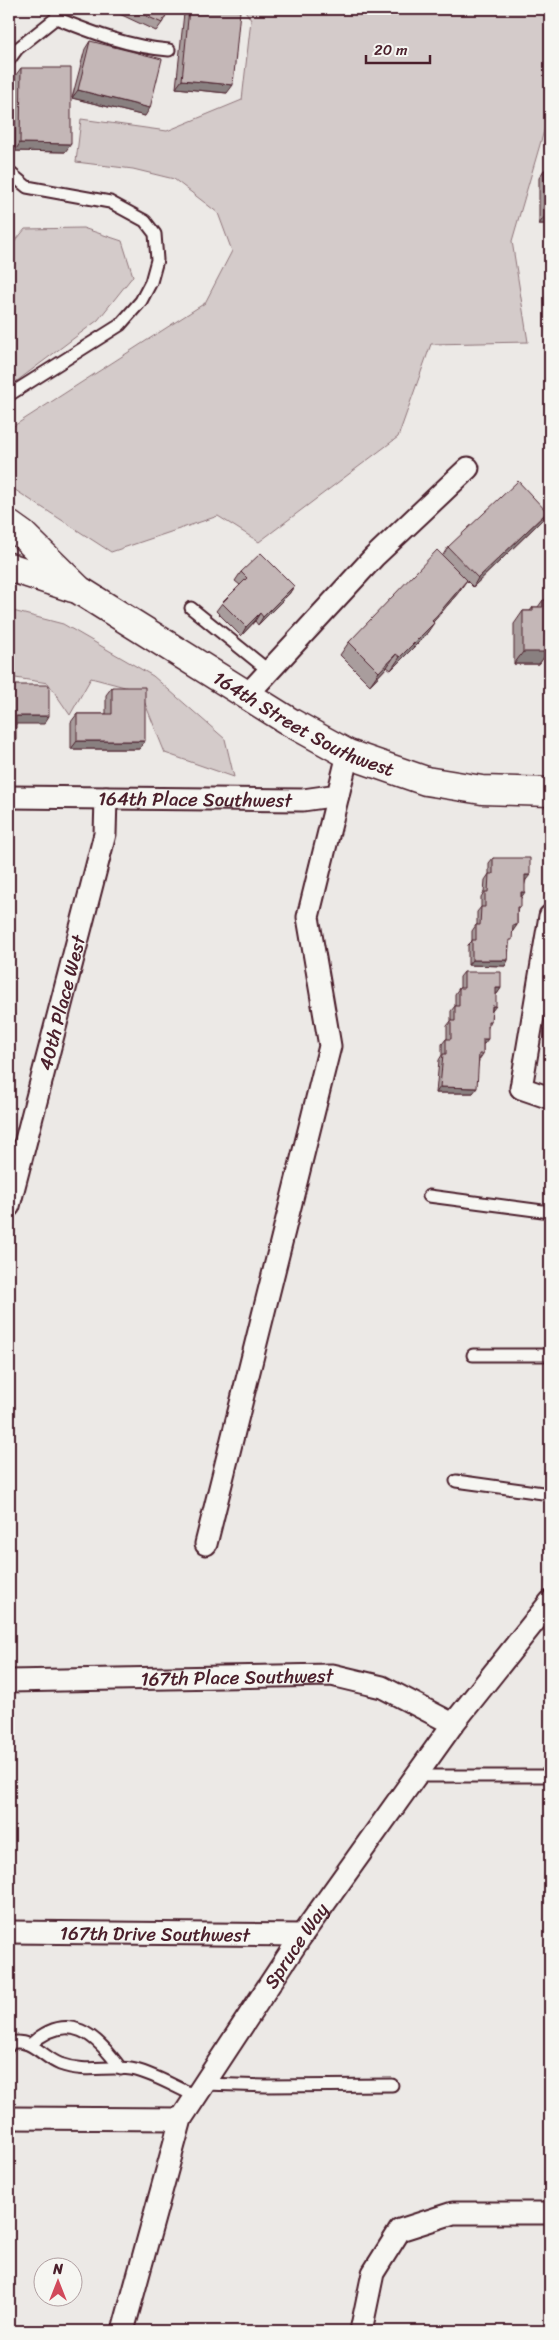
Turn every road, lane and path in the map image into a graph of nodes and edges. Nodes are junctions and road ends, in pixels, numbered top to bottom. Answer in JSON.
{"nodes":[{"id":1,"x":57,"y":13,"type":"edge"},
{"id":2,"x":169,"y":50,"type":"dead end"},
{"id":3,"x":9,"y":60,"type":"edge"},
{"id":4,"x":9,"y":172,"type":"edge"},
{"id":5,"x":9,"y":395,"type":"edge"},
{"id":6,"x":468,"y":468,"type":"dead end"},
{"id":7,"x":9,"y":525,"type":"edge"},
{"id":8,"x":9,"y":567,"type":"edge"},
{"id":9,"x":79,"y":590,"type":"junction"},
{"id":10,"x":191,"y":608,"type":"dead end"},
{"id":11,"x":269,"y":671,"type":"junction"},
{"id":12,"x":247,"y":696,"type":"junction"},
{"id":13,"x":348,"y":754,"type":"junction"},
{"id":14,"x":550,"y":792,"type":"edge"},
{"id":15,"x":338,"y":795,"type":"junction"},
{"id":16,"x":9,"y":797,"type":"edge"},
{"id":17,"x":106,"y":798,"type":"junction"},
{"id":18,"x":550,"y":916,"type":"edge"},
{"id":19,"x":550,"y":1098,"type":"edge"},
{"id":20,"x":429,"y":1196,"type":"dead end"},
{"id":21,"x":9,"y":1206,"type":"edge"},
{"id":22,"x":550,"y":1212,"type":"edge"},
{"id":23,"x":473,"y":1355,"type":"dead end"},
{"id":24,"x":550,"y":1355,"type":"edge"},
{"id":25,"x":456,"y":1481,"type":"dead end"},
{"id":26,"x":550,"y":1494,"type":"edge"},
{"id":27,"x":206,"y":1544,"type":"dead end"},
{"id":28,"x":550,"y":1602,"type":"edge"},
{"id":29,"x":9,"y":1681,"type":"edge"},
{"id":30,"x":453,"y":1724,"type":"junction"},
{"id":31,"x":416,"y":1776,"type":"junction"},
{"id":32,"x":550,"y":1776,"type":"edge"},
{"id":33,"x":9,"y":1932,"type":"edge"},
{"id":34,"x":302,"y":1935,"type":"junction"},
{"id":35,"x":31,"y":2044,"type":"junction"},
{"id":36,"x":9,"y":2046,"type":"edge"},
{"id":37,"x":121,"y":2069,"type":"junction"},
{"id":38,"x":392,"y":2085,"type":"dead end"},
{"id":39,"x":200,"y":2090,"type":"junction"},
{"id":40,"x":9,"y":2118,"type":"edge"},
{"id":41,"x":181,"y":2119,"type":"junction"},
{"id":42,"x":550,"y":2213,"type":"edge"},
{"id":43,"x":122,"y":2331,"type":"edge"},
{"id":44,"x":360,"y":2331,"type":"edge"}],
"edges":[{"from":1,"to":2,"type":"lane"},
{"from":1,"to":3,"type":"lane"},
{"from":4,"to":5,"type":"lane"},
{"from":6,"to":11,"type":"street"},
{"from":7,"to":9,"type":"main road"},
{"from":8,"to":9,"type":"main road"},
{"from":9,"to":12,"type":"main road","name":"164th Street Southwest"},
{"from":10,"to":11,"type":"lane"},
{"from":11,"to":12,"type":"street"},
{"from":12,"to":13,"type":"main road","name":"164th Street Southwest"},
{"from":13,"to":14,"type":"main road","name":"164th Street Southwest"},
{"from":13,"to":15,"type":"street"},
{"from":15,"to":17,"type":"street","name":"164th Place Southwest"},
{"from":15,"to":27,"type":"street"},
{"from":16,"to":17,"type":"street","name":"164th Place Southwest"},
{"from":17,"to":21,"type":"street","name":"40th Place West"},
{"from":18,"to":19,"type":"street"},
{"from":20,"to":22,"type":"lane"},
{"from":23,"to":24,"type":"lane"},
{"from":25,"to":26,"type":"lane"},
{"from":28,"to":30,"type":"street","name":"Spruce Way"},
{"from":29,"to":30,"type":"street","name":"167th Place Southwest"},
{"from":30,"to":31,"type":"street","name":"Spruce Way"},
{"from":31,"to":32,"type":"lane"},
{"from":31,"to":34,"type":"street","name":"Spruce Way"},
{"from":33,"to":34,"type":"street","name":"167th Drive Southwest"},
{"from":34,"to":39,"type":"street","name":"Spruce Way"},
{"from":35,"to":36,"type":"lane"},
{"from":35,"to":37,"type":"lane"},
{"from":35,"to":37,"type":"lane"},
{"from":37,"to":39,"type":"lane"},
{"from":38,"to":39,"type":"lane"},
{"from":39,"to":41,"type":"street","name":"Spruce Way"},
{"from":40,"to":41,"type":"street"},
{"from":41,"to":43,"type":"street","name":"Spruce Way"},
{"from":42,"to":44,"type":"street"}]}
